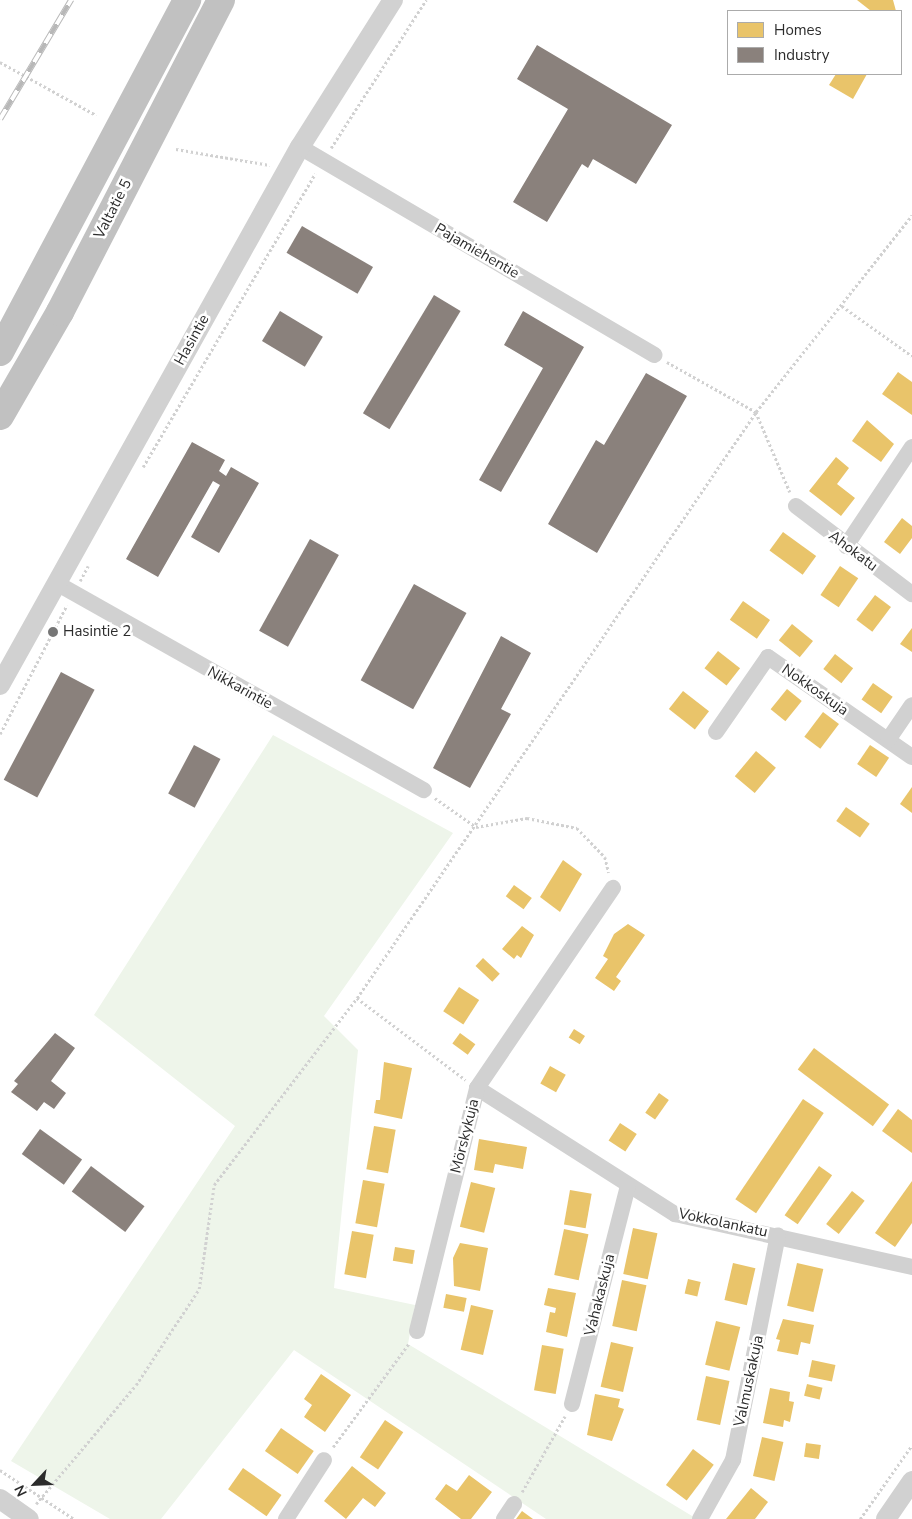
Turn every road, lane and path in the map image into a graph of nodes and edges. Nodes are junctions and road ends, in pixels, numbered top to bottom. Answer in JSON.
{"nodes":[{"id":1,"x":187,"y":0,"type":"edge"},
{"id":2,"x":221,"y":0,"type":"edge"},
{"id":3,"x":393,"y":0,"type":"edge"},
{"id":4,"x":426,"y":0,"type":"edge"},
{"id":5,"x":0,"y":62,"type":"edge"},
{"id":6,"x":96,"y":115,"type":"dead end"},
{"id":7,"x":300,"y":147,"type":"junction"},
{"id":8,"x":176,"y":149,"type":"dead end"},
{"id":9,"x":323,"y":160,"type":"junction"},
{"id":10,"x":287,"y":168,"type":"junction"},
{"id":11,"x":310,"y":182,"type":"junction"},
{"id":12,"x":912,"y":215,"type":"edge"},
{"id":13,"x":842,"y":306,"type":"junction"},
{"id":14,"x":0,"y":352,"type":"edge"},
{"id":15,"x":655,"y":355,"type":"joint"},
{"id":16,"x":912,"y":356,"type":"edge"},
{"id":17,"x":756,"y":412,"type":"junction"},
{"id":18,"x":0,"y":416,"type":"edge"},
{"id":19,"x":912,"y":447,"type":"edge"},
{"id":20,"x":140,"y":472,"type":"dead end"},
{"id":21,"x":796,"y":506,"type":"joint"},
{"id":22,"x":846,"y":546,"type":"junction"},
{"id":23,"x":92,"y":559,"type":"dead end"},
{"id":24,"x":65,"y":589,"type":"junction"},
{"id":25,"x":912,"y":594,"type":"edge"},
{"id":26,"x":0,"y":685,"type":"edge"},
{"id":27,"x":912,"y":705,"type":"edge"},
{"id":28,"x":716,"y":732,"type":"dead end"},
{"id":29,"x":0,"y":734,"type":"edge"},
{"id":30,"x":888,"y":740,"type":"junction"},
{"id":31,"x":912,"y":757,"type":"edge"},
{"id":32,"x":424,"y":790,"type":"joint"},
{"id":33,"x":476,"y":827,"type":"junction"},
{"id":34,"x":612,"y":888,"type":"joint"},
{"id":35,"x":357,"y":998,"type":"junction"},
{"id":36,"x":477,"y":1088,"type":"junction"},
{"id":37,"x":628,"y":1186,"type":"junction"},
{"id":38,"x":778,"y":1235,"type":"junction"},
{"id":39,"x":912,"y":1267,"type":"edge"},
{"id":40,"x":417,"y":1331,"type":"joint"},
{"id":41,"x":572,"y":1404,"type":"joint"},
{"id":42,"x":912,"y":1445,"type":"edge"},
{"id":43,"x":324,"y":1460,"type":"joint"},
{"id":44,"x":0,"y":1470,"type":"edge"},
{"id":45,"x":912,"y":1481,"type":"edge"},
{"id":46,"x":42,"y":1498,"type":"junction"},
{"id":47,"x":0,"y":1499,"type":"edge"},
{"id":48,"x":514,"y":1504,"type":"joint"},
{"id":49,"x":26,"y":1517,"type":"edge"},
{"id":50,"x":74,"y":1519,"type":"edge"},
{"id":51,"x":286,"y":1519,"type":"edge"},
{"id":52,"x":504,"y":1519,"type":"edge"},
{"id":53,"x":700,"y":1519,"type":"edge"},
{"id":54,"x":860,"y":1519,"type":"edge"},
{"id":55,"x":886,"y":1519,"type":"edge"}],
"edges":[{"from":1,"to":14,"type":"highway","name":"Valtatie 5"},
{"from":2,"to":18,"type":"highway","name":"Valtatie 5"},
{"from":3,"to":7,"type":"street","name":"Hasintie"},
{"from":4,"to":9,"type":"path"},
{"from":5,"to":6,"type":"path"},
{"from":7,"to":9,"type":"street","name":"Pajamiehentie"},
{"from":7,"to":10,"type":"street","name":"Hasintie"},
{"from":8,"to":10,"type":"path"},
{"from":9,"to":11,"type":"path"},
{"from":9,"to":15,"type":"street","name":"Pajamiehentie"},
{"from":10,"to":11,"type":"path"},
{"from":10,"to":24,"type":"street","name":"Hasintie"},
{"from":11,"to":20,"type":"path"},
{"from":12,"to":13,"type":"path"},
{"from":13,"to":16,"type":"path"},
{"from":13,"to":17,"type":"path"},
{"from":15,"to":17,"type":"path"},
{"from":17,"to":21,"type":"path"},
{"from":17,"to":33,"type":"path"},
{"from":19,"to":22,"type":"street"},
{"from":21,"to":22,"type":"street","name":"Ahokatu"},
{"from":22,"to":25,"type":"street","name":"Ahokatu"},
{"from":23,"to":24,"type":"path"},
{"from":24,"to":26,"type":"street","name":"Hasintie"},
{"from":24,"to":29,"type":"path"},
{"from":24,"to":32,"type":"street","name":"Nikkarintie"},
{"from":27,"to":30,"type":"street"},
{"from":28,"to":30,"type":"street","name":"Nokkoskuja"},
{"from":30,"to":31,"type":"street","name":"Nokkoskuja"},
{"from":32,"to":33,"type":"path"},
{"from":33,"to":34,"type":"path"},
{"from":33,"to":35,"type":"path"},
{"from":34,"to":36,"type":"street","name":"Mörskykuja"},
{"from":35,"to":36,"type":"path"},
{"from":35,"to":46,"type":"path"},
{"from":36,"to":37,"type":"street","name":"Vokkolankatu"},
{"from":36,"to":40,"type":"street","name":"Mörskykuja"},
{"from":37,"to":38,"type":"street","name":"Vokkolankatu"},
{"from":37,"to":41,"type":"street","name":"Vahakaskuja"},
{"from":38,"to":39,"type":"street","name":"Vokkolankatu"},
{"from":38,"to":53,"type":"street","name":"Valmuskakuja"},
{"from":40,"to":43,"type":"path"},
{"from":41,"to":48,"type":"path"},
{"from":42,"to":54,"type":"path"},
{"from":43,"to":51,"type":"street"},
{"from":44,"to":46,"type":"path"},
{"from":45,"to":55,"type":"street"},
{"from":46,"to":49,"type":"path"},
{"from":46,"to":50,"type":"path"},
{"from":47,"to":49,"type":"street"},
{"from":48,"to":52,"type":"street"}]}
